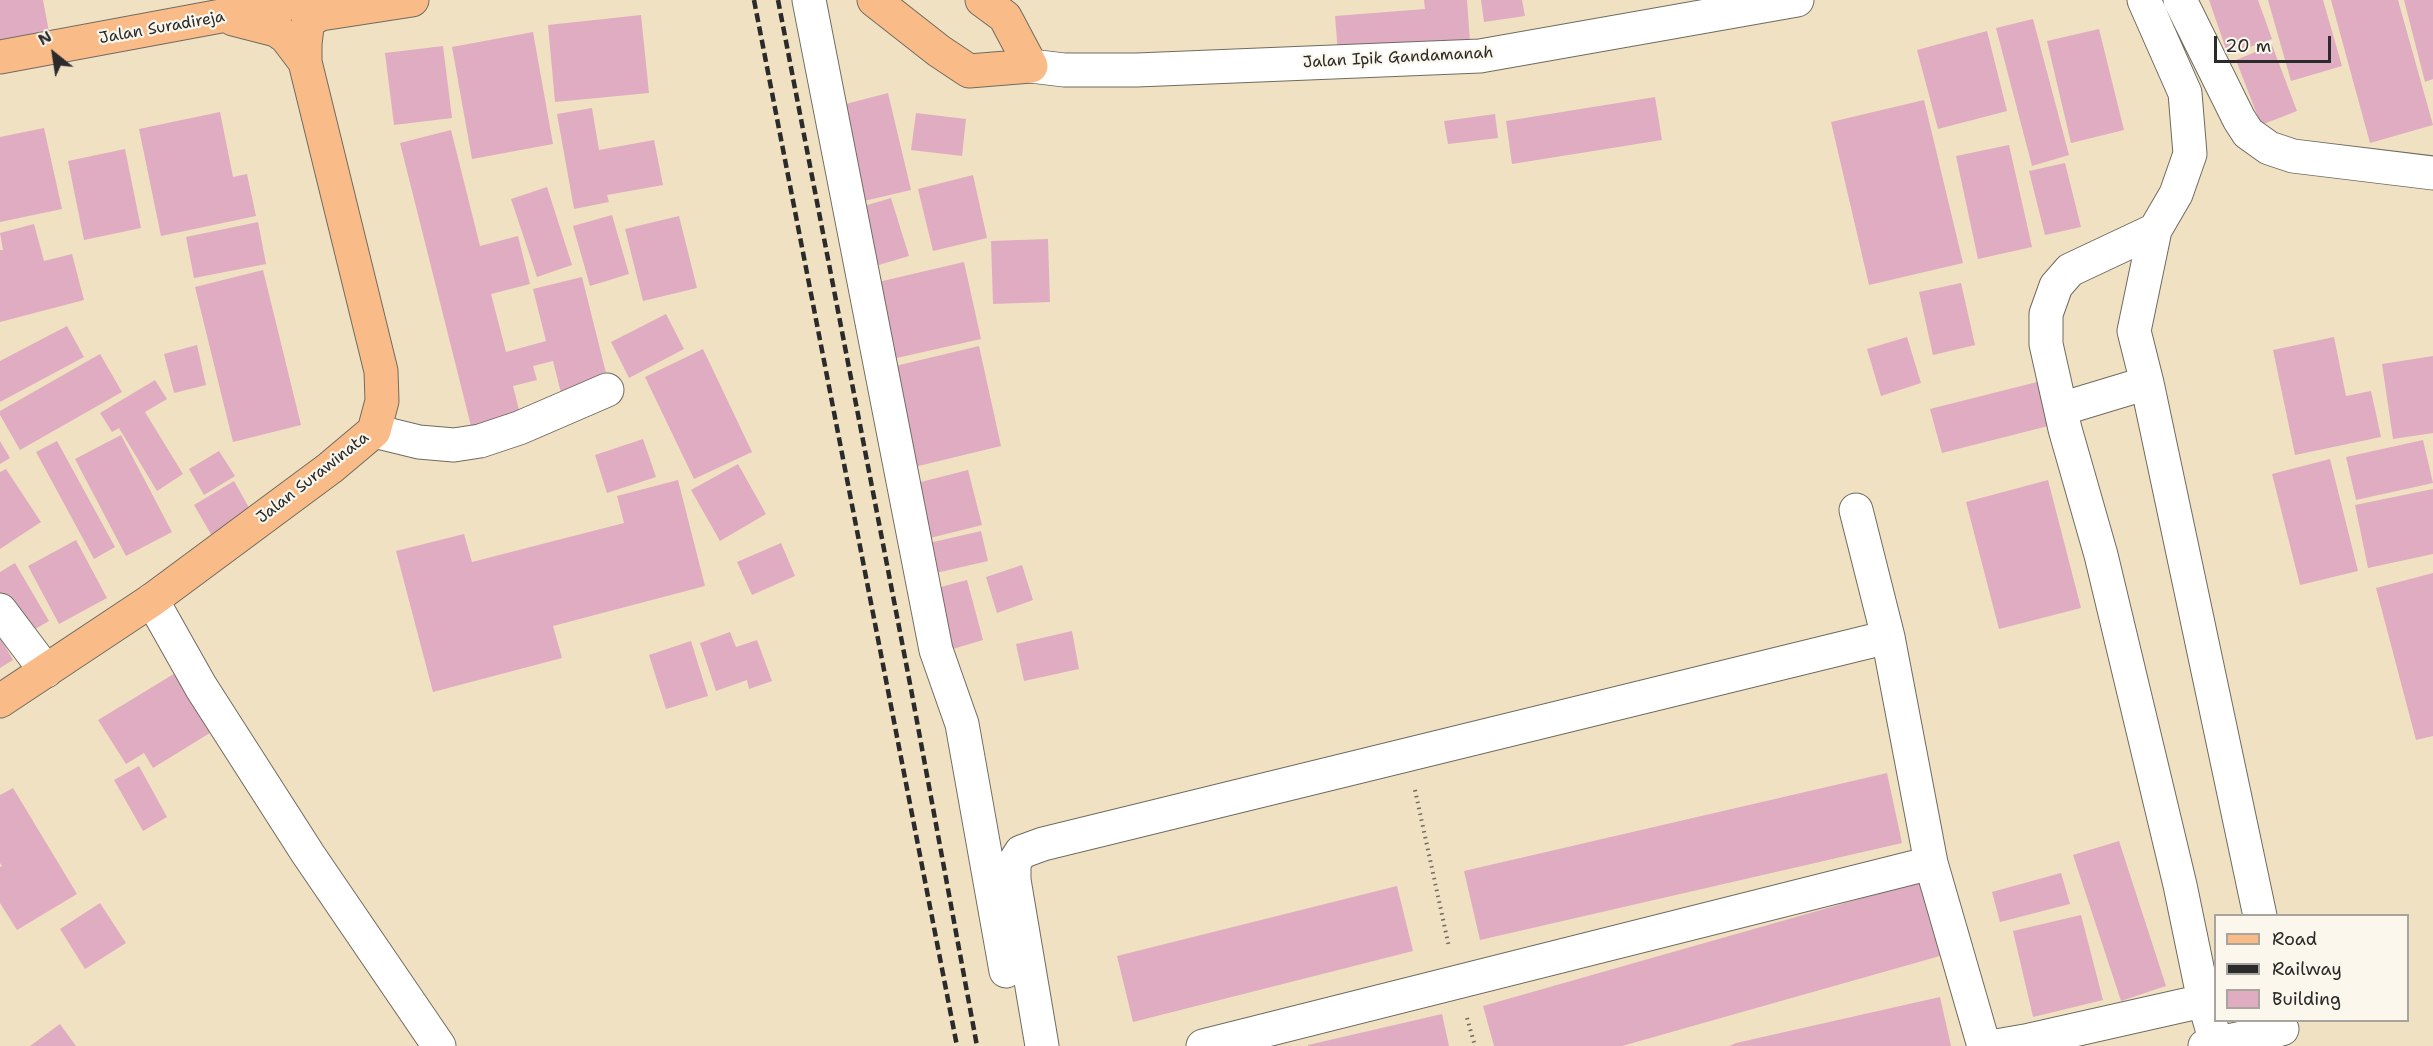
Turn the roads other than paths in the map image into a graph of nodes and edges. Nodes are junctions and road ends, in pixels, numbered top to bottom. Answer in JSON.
{"nodes":[{"id":1,"x":412,"y":0,"type":"edge"},
{"id":2,"x":809,"y":0,"type":"edge"},
{"id":3,"x":874,"y":0,"type":"edge"},
{"id":4,"x":982,"y":0,"type":"edge"},
{"id":5,"x":1797,"y":0,"type":"edge"},
{"id":6,"x":2144,"y":0,"type":"edge"},
{"id":7,"x":2180,"y":0,"type":"edge"},
{"id":8,"x":298,"y":2,"type":"edge"},
{"id":9,"x":226,"y":17,"type":"junction"},
{"id":10,"x":0,"y":57,"type":"edge"},
{"id":11,"x":305,"y":62,"type":"junction"},
{"id":12,"x":1031,"y":66,"type":"junction"},
{"id":13,"x":2433,"y":173,"type":"edge"},
{"id":14,"x":2155,"y":230,"type":"junction"},
{"id":15,"x":2147,"y":382,"type":"junction"},
{"id":16,"x":607,"y":390,"type":"dead end"},
{"id":17,"x":2061,"y":409,"type":"junction"},
{"id":18,"x":374,"y":431,"type":"junction"},
{"id":19,"x":1856,"y":510,"type":"dead end"},
{"id":20,"x":152,"y":600,"type":"junction"},
{"id":21,"x":0,"y":610,"type":"edge"},
{"id":22,"x":1888,"y":637,"type":"junction"},
{"id":23,"x":46,"y":671,"type":"junction"},
{"id":24,"x":0,"y":701,"type":"edge"},
{"id":25,"x":1931,"y":863,"type":"junction"},
{"id":26,"x":2259,"y":914,"type":"edge"},
{"id":27,"x":2210,"y":1000,"type":"edge"},
{"id":28,"x":2282,"y":1032,"type":"edge"},
{"id":29,"x":2213,"y":1045,"type":"edge"},
{"id":30,"x":440,"y":1046,"type":"edge"},
{"id":31,"x":1020,"y":1046,"type":"edge"},
{"id":32,"x":1042,"y":1046,"type":"edge"},
{"id":33,"x":1203,"y":1046,"type":"edge"},
{"id":34,"x":1984,"y":1046,"type":"edge"},
{"id":35,"x":1996,"y":1046,"type":"edge"}],
"edges":[{"from":1,"to":11,"type":"main road"},
{"from":2,"to":31,"type":"street"},
{"from":3,"to":12,"type":"main road","name":"Jalan Ipik Gandamanah"},
{"from":4,"to":12,"type":"main road"},
{"from":5,"to":12,"type":"street","name":"Jalan Ipik Gandamanah"},
{"from":6,"to":14,"type":"street"},
{"from":7,"to":13,"type":"street"},
{"from":8,"to":9,"type":"main road","name":"Jalan Suradireja"},
{"from":9,"to":10,"type":"main road","name":"Jalan Suradireja"},
{"from":9,"to":11,"type":"main road"},
{"from":11,"to":18,"type":"main road","name":"Jalan Surawinata"},
{"from":14,"to":15,"type":"street"},
{"from":14,"to":17,"type":"street"},
{"from":15,"to":17,"type":"street"},
{"from":15,"to":26,"type":"street"},
{"from":16,"to":18,"type":"street"},
{"from":17,"to":27,"type":"street"},
{"from":18,"to":20,"type":"main road","name":"Jalan Surawinata"},
{"from":19,"to":22,"type":"street"},
{"from":20,"to":23,"type":"main road","name":"Jalan Surawinata"},
{"from":20,"to":30,"type":"street"},
{"from":21,"to":23,"type":"street"},
{"from":22,"to":25,"type":"street"},
{"from":22,"to":32,"type":"street"},
{"from":23,"to":24,"type":"main road","name":"Jalan Surawinata"},
{"from":25,"to":33,"type":"street"},
{"from":25,"to":34,"type":"street"},
{"from":27,"to":29,"type":"street"},
{"from":27,"to":35,"type":"street"},
{"from":28,"to":29,"type":"street"}]}
